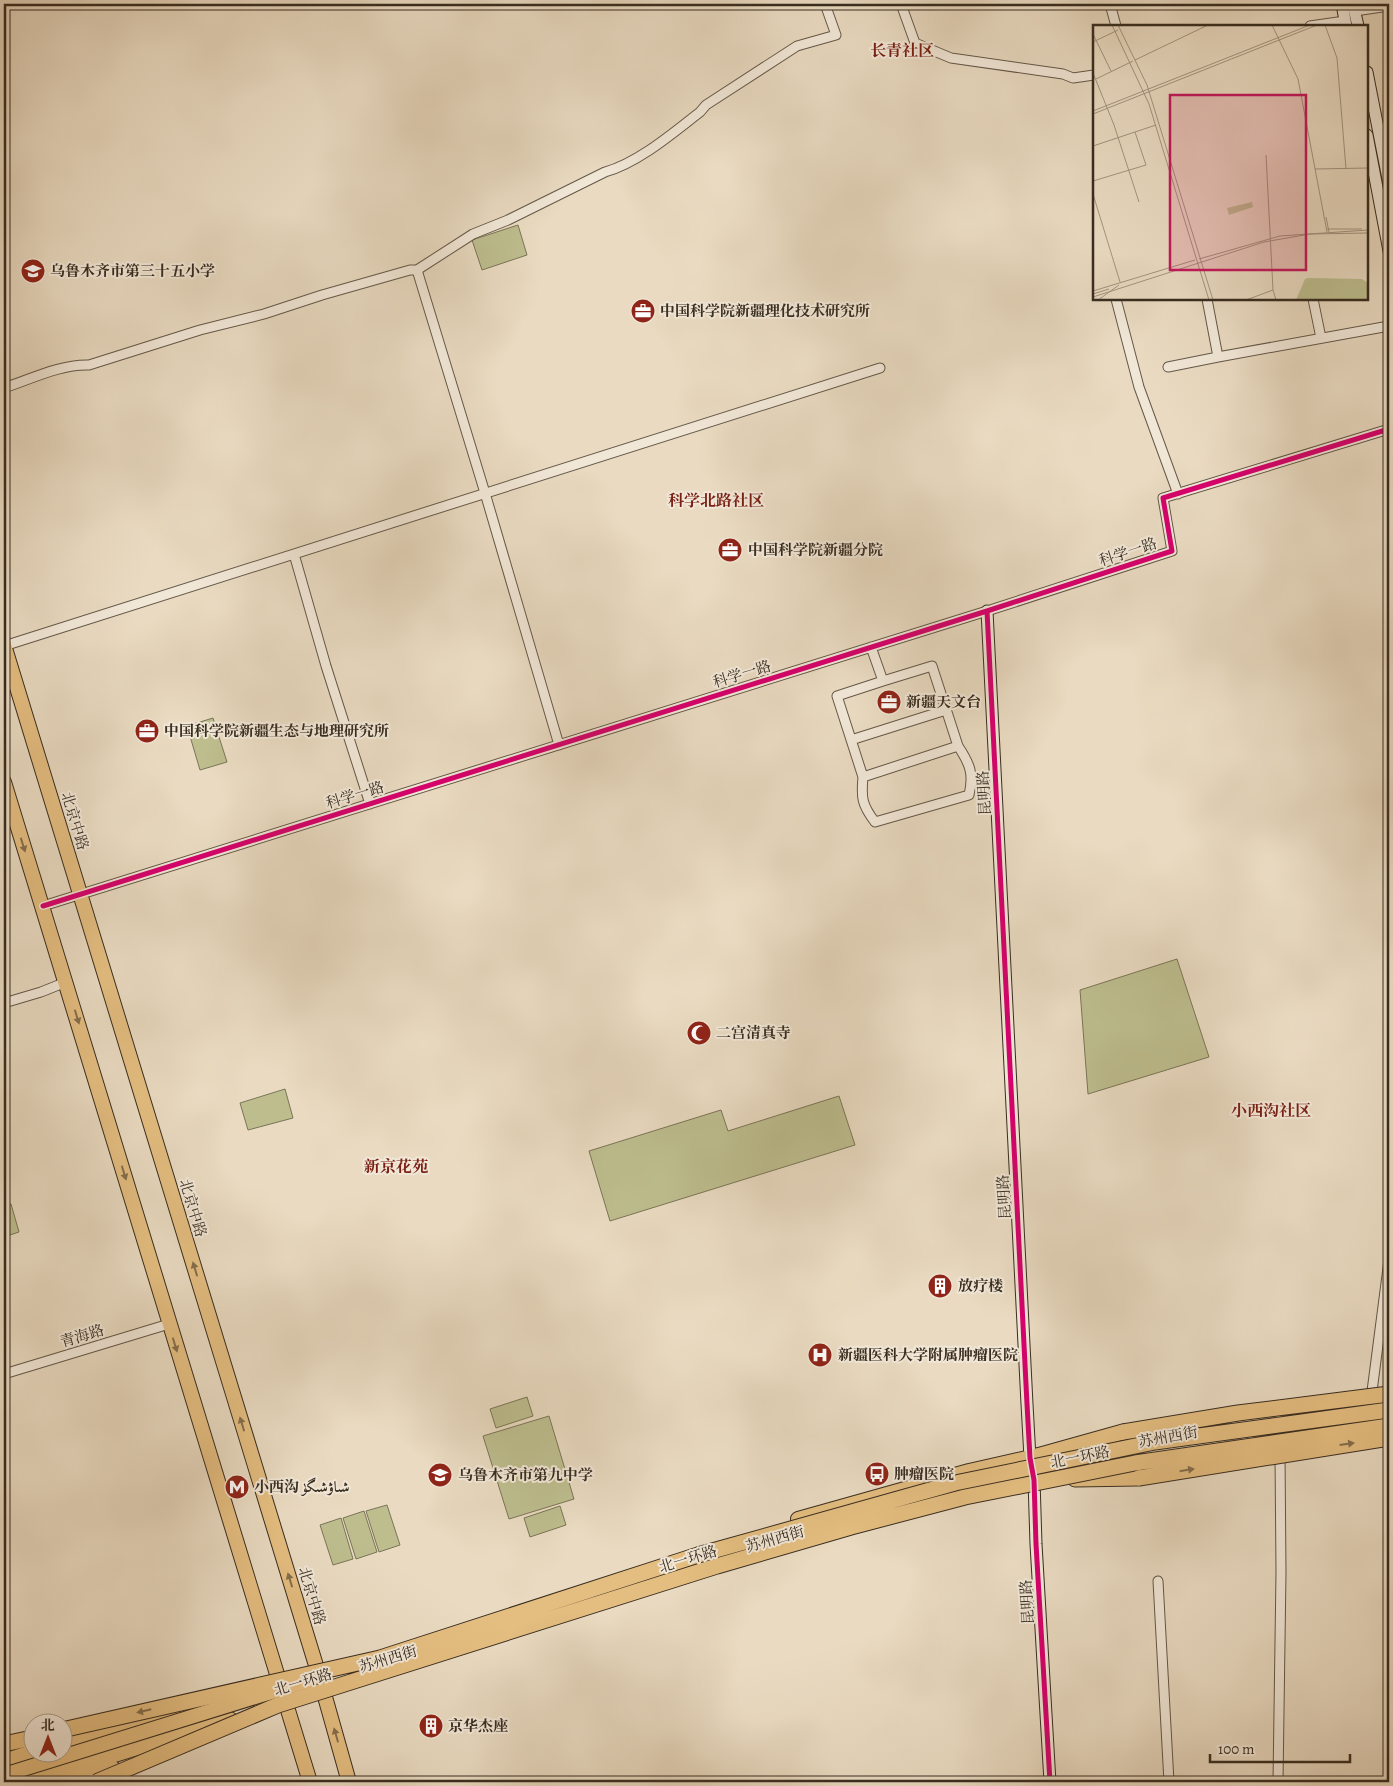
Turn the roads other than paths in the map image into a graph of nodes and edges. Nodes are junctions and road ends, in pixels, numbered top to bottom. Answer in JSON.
{"nodes":[{"id":1,"x":825,"y":4,"type":"edge"},
{"id":2,"x":901,"y":4,"type":"edge"},
{"id":3,"x":1110,"y":4,"type":"edge"},
{"id":4,"x":1342,"y":4,"type":"edge"},
{"id":5,"x":1389,"y":6,"type":"edge"},
{"id":6,"x":1354,"y":7,"type":"edge"},
{"id":7,"x":1345,"y":24,"type":"edge"},
{"id":8,"x":1116,"y":25,"type":"edge"},
{"id":9,"x":1328,"y":25,"type":"edge"},
{"id":10,"x":1358,"y":25,"type":"edge"},
{"id":11,"x":1093,"y":75,"type":"edge"},
{"id":12,"x":1368,"y":77,"type":"edge"},
{"id":13,"x":1368,"y":139,"type":"edge"},
{"id":14,"x":1389,"y":184,"type":"edge"},
{"id":15,"x":1389,"y":251,"type":"edge"},
{"id":16,"x":417,"y":270,"type":"junction"},
{"id":17,"x":1116,"y":300,"type":"edge"},
{"id":18,"x":1207,"y":300,"type":"edge"},
{"id":19,"x":1313,"y":300,"type":"edge"},
{"id":20,"x":1389,"y":326,"type":"edge"},
{"id":21,"x":1321,"y":338,"type":"junction"},
{"id":22,"x":1218,"y":356,"type":"junction"},
{"id":23,"x":1168,"y":367,"type":"dead end"},
{"id":24,"x":880,"y":368,"type":"dead end"},
{"id":25,"x":4,"y":388,"type":"edge"},
{"id":26,"x":1389,"y":429,"type":"edge"},
{"id":27,"x":485,"y":493,"type":"junction"},
{"id":28,"x":1178,"y":494,"type":"junction"},
{"id":29,"x":294,"y":554,"type":"junction"},
{"id":30,"x":987,"y":611,"type":"junction"},
{"id":31,"x":4,"y":645,"type":"edge"},
{"id":32,"x":872,"y":647,"type":"junction"},
{"id":33,"x":883,"y":681,"type":"junction"},
{"id":34,"x":946,"y":710,"type":"junction"},
{"id":35,"x":851,"y":740,"type":"junction"},
{"id":36,"x":559,"y":745,"type":"junction"},
{"id":37,"x":958,"y":746,"type":"junction"},
{"id":38,"x":863,"y":777,"type":"junction"},
{"id":39,"x":4,"y":782,"type":"edge"},
{"id":40,"x":370,"y":804,"type":"junction"},
{"id":41,"x":80,"y":894,"type":"junction"},
{"id":42,"x":43,"y":906,"type":"junction"},
{"id":43,"x":66,"y":982,"type":"junction"},
{"id":44,"x":4,"y":1003,"type":"edge"},
{"id":45,"x":1389,"y":1260,"type":"edge"},
{"id":46,"x":169,"y":1324,"type":"junction"},
{"id":47,"x":4,"y":1374,"type":"edge"},
{"id":48,"x":1389,"y":1394,"type":"edge"},
{"id":49,"x":1389,"y":1403,"type":"edge"},
{"id":50,"x":1371,"y":1404,"type":"junction"},
{"id":51,"x":1389,"y":1410,"type":"edge"},
{"id":52,"x":1389,"y":1422,"type":"edge"},
{"id":53,"x":1389,"y":1426,"type":"edge"},
{"id":54,"x":1280,"y":1435,"type":"junction"},
{"id":55,"x":1389,"y":1438,"type":"edge"},
{"id":56,"x":1030,"y":1458,"type":"junction"},
{"id":57,"x":1034,"y":1480,"type":"junction"},
{"id":58,"x":1158,"y":1581,"type":"dead end"},
{"id":59,"x":380,"y":1658,"type":"junction"},
{"id":60,"x":318,"y":1672,"type":"junction"},
{"id":61,"x":279,"y":1683,"type":"junction"},
{"id":62,"x":324,"y":1695,"type":"junction"},
{"id":63,"x":282,"y":1706,"type":"junction"},
{"id":64,"x":185,"y":1713,"type":"junction"},
{"id":65,"x":72,"y":1728,"type":"edge"},
{"id":66,"x":72,"y":1742,"type":"edge"},
{"id":67,"x":4,"y":1744,"type":"edge"},
{"id":68,"x":22,"y":1746,"type":"edge"},
{"id":69,"x":163,"y":1748,"type":"junction"},
{"id":70,"x":72,"y":1750,"type":"edge"},
{"id":71,"x":22,"y":1752,"type":"edge"},
{"id":72,"x":4,"y":1761,"type":"edge"},
{"id":73,"x":32,"y":1764,"type":"edge"},
{"id":74,"x":4,"y":1774,"type":"edge"},
{"id":75,"x":98,"y":1777,"type":"edge"},
{"id":76,"x":28,"y":1782,"type":"edge"},
{"id":77,"x":38,"y":1782,"type":"edge"},
{"id":78,"x":70,"y":1782,"type":"edge"},
{"id":79,"x":310,"y":1782,"type":"edge"},
{"id":80,"x":349,"y":1782,"type":"edge"},
{"id":81,"x":1050,"y":1782,"type":"edge"},
{"id":82,"x":1169,"y":1782,"type":"edge"},
{"id":83,"x":1278,"y":1782,"type":"edge"}],
"edges":[{"from":1,"to":16,"type":"street"},
{"from":2,"to":11,"type":"street"},
{"from":3,"to":8,"type":"street"},
{"from":4,"to":7,"type":"street"},
{"from":5,"to":6,"type":"street"},
{"from":6,"to":10,"type":"street"},
{"from":7,"to":9,"type":"street"},
{"from":12,"to":14,"type":"street"},
{"from":13,"to":15,"type":"street"},
{"from":16,"to":25,"type":"street"},
{"from":16,"to":27,"type":"street"},
{"from":17,"to":28,"type":"street"},
{"from":18,"to":22,"type":"street"},
{"from":19,"to":21,"type":"street"},
{"from":20,"to":21,"type":"street"},
{"from":21,"to":22,"type":"street"},
{"from":22,"to":23,"type":"street"},
{"from":24,"to":27,"type":"street"},
{"from":26,"to":28,"type":"street","name":"科学一路"},
{"from":27,"to":29,"type":"street"},
{"from":27,"to":36,"type":"street"},
{"from":28,"to":30,"type":"street","name":"科学一路"},
{"from":29,"to":31,"type":"street"},
{"from":29,"to":40,"type":"street"},
{"from":30,"to":32,"type":"street","name":"科学一路"},
{"from":30,"to":56,"type":"street","name":"昆明路"},
{"from":31,"to":41,"type":"main road","name":"北京中路"},
{"from":32,"to":33,"type":"street"},
{"from":32,"to":36,"type":"street","name":"科学一路"},
{"from":33,"to":34,"type":"street"},
{"from":33,"to":35,"type":"street"},
{"from":34,"to":35,"type":"street"},
{"from":34,"to":37,"type":"street"},
{"from":35,"to":38,"type":"street"},
{"from":36,"to":40,"type":"street","name":"科学一路"},
{"from":37,"to":38,"type":"street"},
{"from":37,"to":38,"type":"street"},
{"from":39,"to":42,"type":"main road","one_way":true},
{"from":40,"to":41,"type":"street","name":"科学一路"},
{"from":41,"to":42,"type":"street","name":"科学一路"},
{"from":60,"to":41,"type":"main road","name":"北京中路","one_way":true},
{"from":42,"to":43,"type":"main road"},
{"from":43,"to":44,"type":"street"},
{"from":43,"to":46,"type":"main road","one_way":true},
{"from":45,"to":50,"type":"street"},
{"from":46,"to":47,"type":"street","name":"青海路"},
{"from":46,"to":61,"type":"main road","one_way":true},
{"from":48,"to":56,"type":"highway","bridge":true},
{"from":49,"to":50,"type":"main road","name":"苏州西街"},
{"from":50,"to":56,"type":"main road","name":"苏州西街"},
{"from":51,"to":59,"type":"highway","name":"北一环路","bridge":true},
{"from":52,"to":54,"type":"main road","name":"苏州西街"},
{"from":53,"to":63,"type":"highway","name":"北一环路","bridge":true},
{"from":54,"to":57,"type":"main road","name":"苏州西街"},
{"from":54,"to":83,"type":"street"},
{"from":57,"to":55,"type":"highway","one_way":true,"bridge":true},
{"from":56,"to":57,"type":"street","name":"昆明路"},
{"from":56,"to":60,"type":"main road","name":"苏州西街"},
{"from":57,"to":62,"type":"main road","name":"苏州西街"},
{"from":57,"to":81,"type":"street","name":"昆明路"},
{"from":58,"to":82,"type":"street"},
{"from":59,"to":65,"type":"highway","one_way":true,"bridge":true},
{"from":59,"to":74,"type":"main road","name":"北一环路","bridge":true},
{"from":60,"to":61,"type":"main road","name":"苏州西街"},
{"from":60,"to":62,"type":"main road","name":"北京中路"},
{"from":61,"to":63,"type":"main road"},
{"from":61,"to":64,"type":"street","name":"苏州西街"},
{"from":62,"to":63,"type":"main road","name":"苏州西街"},
{"from":80,"to":62,"type":"main road","name":"北京中路","one_way":true},
{"from":63,"to":69,"type":"street","name":"苏州西街"},
{"from":63,"to":75,"type":"highway","bridge":true},
{"from":63,"to":76,"type":"main road","name":"北一环路","bridge":true},
{"from":63,"to":79,"type":"main road"},
{"from":64,"to":66,"type":"main road"},
{"from":64,"to":70,"type":"street","name":"苏州西街"},
{"from":67,"to":68,"type":"highway"},
{"from":69,"to":75,"type":"main road"},
{"from":69,"to":77,"type":"street","name":"苏州西街"},
{"from":71,"to":72,"type":"main road"},
{"from":73,"to":74,"type":"street","name":"苏州西街"},
{"from":75,"to":78,"type":"main road"}]}
